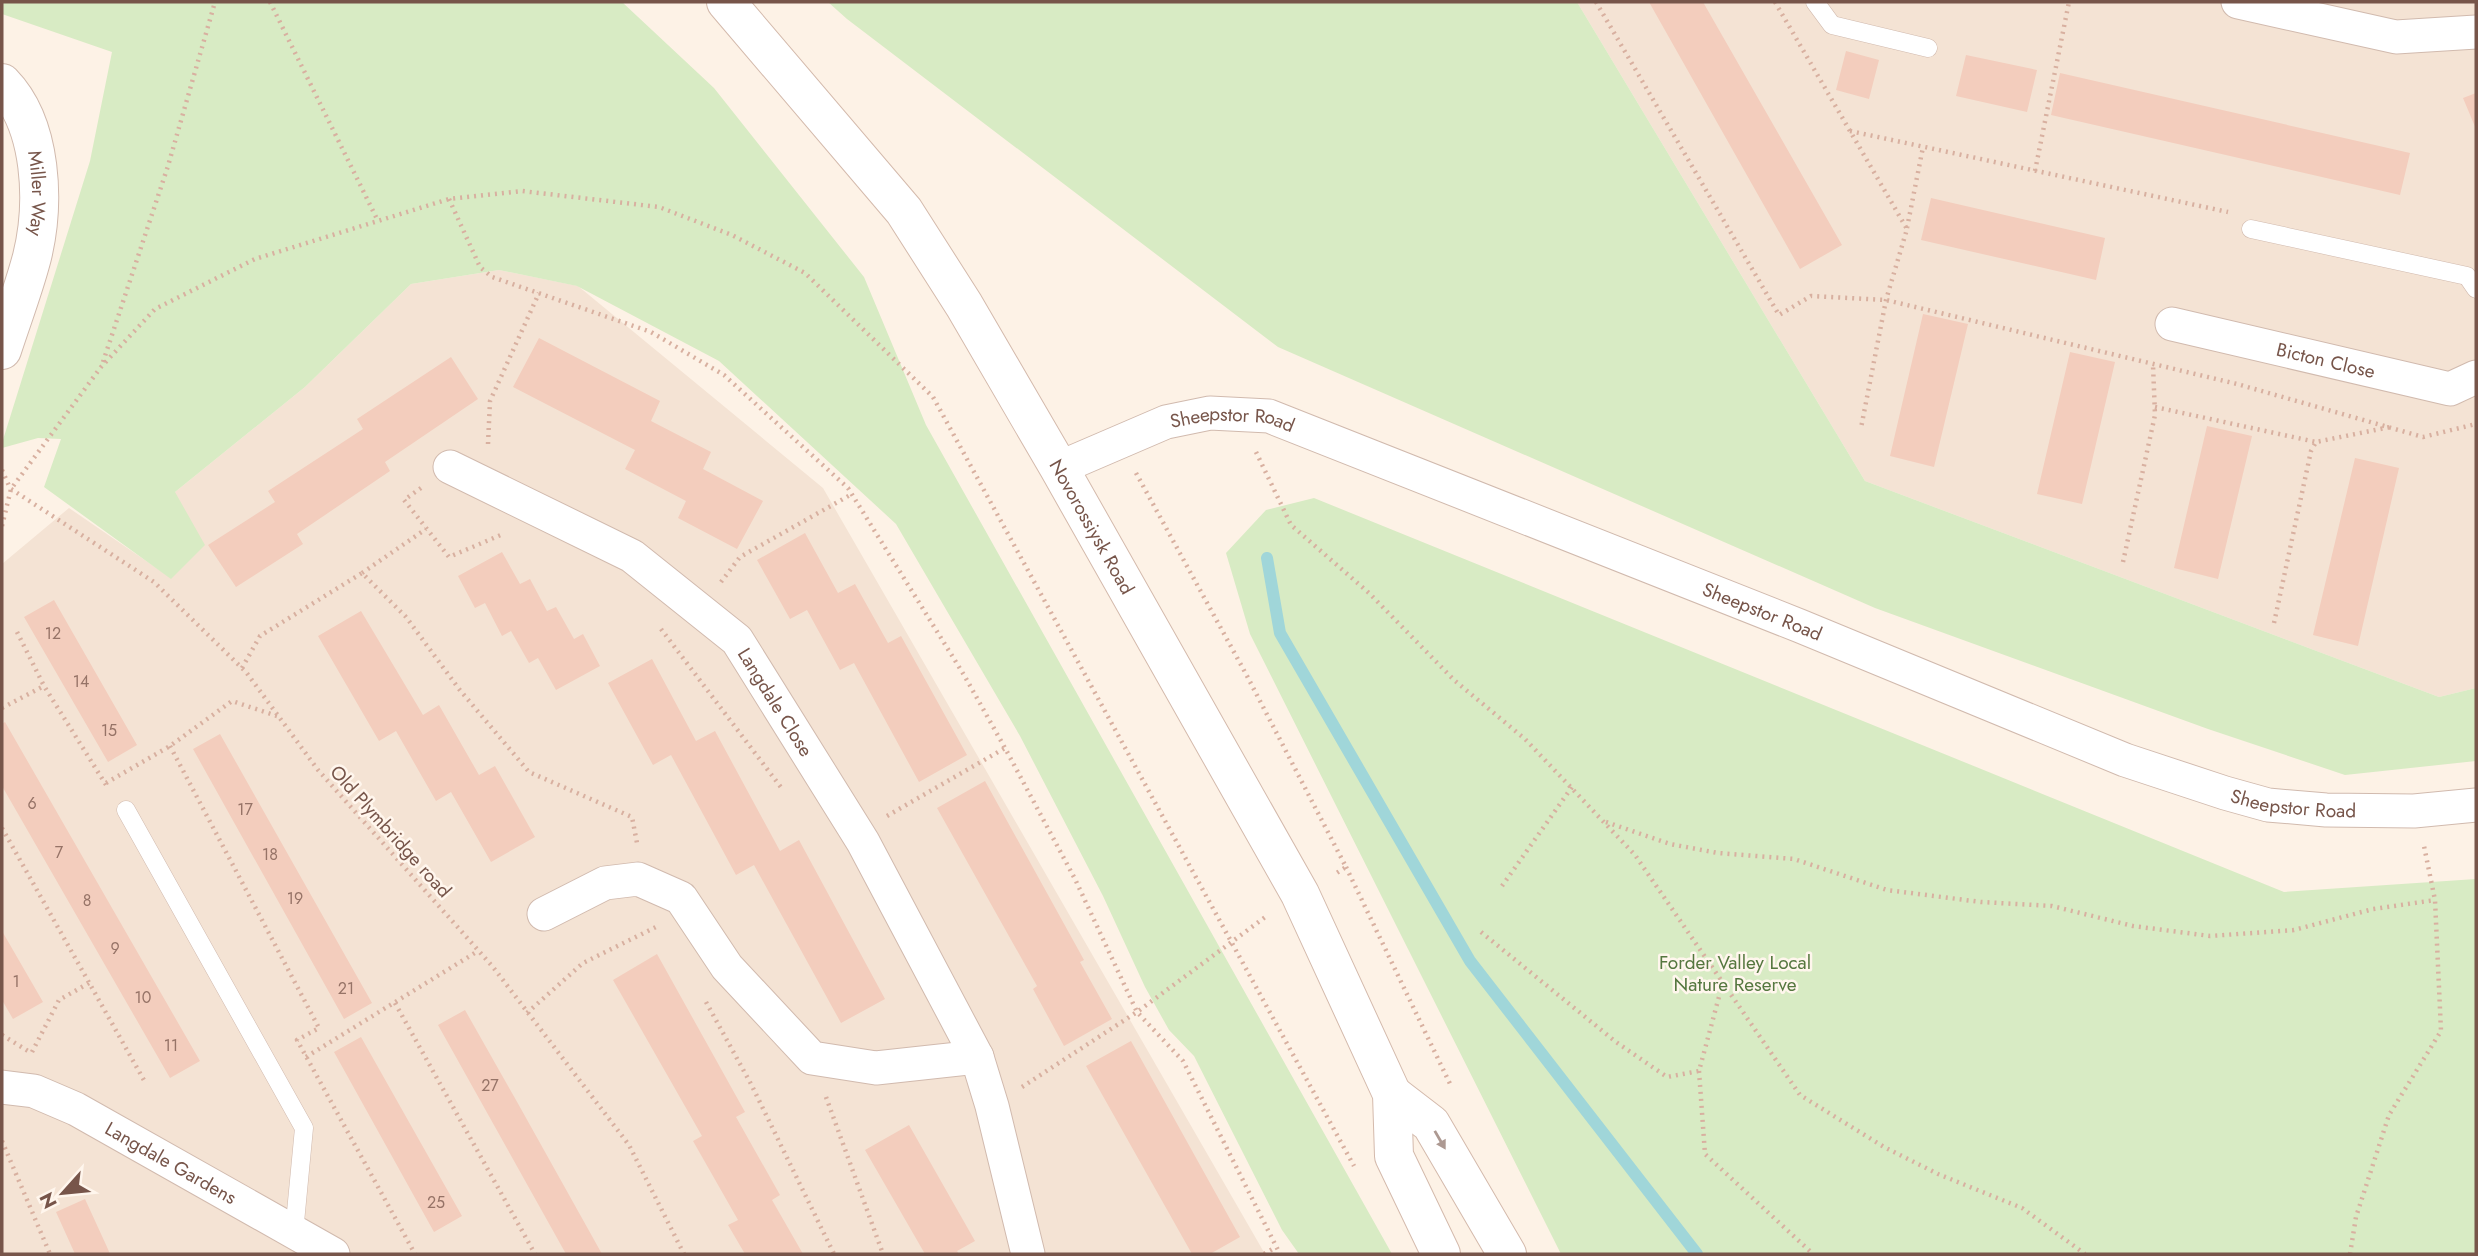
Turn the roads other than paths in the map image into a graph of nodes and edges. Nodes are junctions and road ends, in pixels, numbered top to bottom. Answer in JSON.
{"nodes":[{"id":1,"x":726,"y":2,"type":"edge"},
{"id":2,"x":1815,"y":2,"type":"edge"},
{"id":3,"x":2238,"y":2,"type":"edge"},
{"id":4,"x":2476,"y":32,"type":"edge"},
{"id":5,"x":1928,"y":48,"type":"dead end"},
{"id":6,"x":2,"y":83,"type":"edge"},
{"id":7,"x":2251,"y":229,"type":"dead end"},
{"id":8,"x":2476,"y":289,"type":"edge"},
{"id":9,"x":2172,"y":324,"type":"dead end"},
{"id":10,"x":2,"y":350,"type":"edge"},
{"id":11,"x":2476,"y":377,"type":"edge"},
{"id":12,"x":450,"y":467,"type":"dead end"},
{"id":13,"x":1059,"y":468,"type":"junction"},
{"id":14,"x":2476,"y":804,"type":"edge"},
{"id":15,"x":126,"y":810,"type":"dead end"},
{"id":16,"x":544,"y":914,"type":"dead end"},
{"id":17,"x":977,"y":1057,"type":"junction"},
{"id":18,"x":2,"y":1087,"type":"edge"},
{"id":19,"x":1392,"y":1094,"type":"junction"},
{"id":20,"x":294,"y":1233,"type":"junction"},
{"id":21,"x":333,"y":1254,"type":"edge"},
{"id":22,"x":1028,"y":1254,"type":"edge"},
{"id":23,"x":1441,"y":1254,"type":"edge"},
{"id":24,"x":1507,"y":1254,"type":"edge"}],
"edges":[{"from":1,"to":13,"type":"main road","name":"Novorossiysk Road"},
{"from":2,"to":5,"type":"lane"},
{"from":3,"to":4,"type":"street"},
{"from":6,"to":10,"type":"main road","name":"Miller Way"},
{"from":7,"to":8,"type":"lane"},
{"from":9,"to":11,"type":"street","name":"Bicton Close"},
{"from":12,"to":17,"type":"street","name":"Langdale Close"},
{"from":13,"to":14,"type":"street","name":"Sheepstor Road"},
{"from":13,"to":19,"type":"main road","name":"Novorossiysk Road"},
{"from":15,"to":20,"type":"lane"},
{"from":16,"to":17,"type":"street"},
{"from":17,"to":22,"type":"street","name":"Langdale Close"},
{"from":18,"to":20,"type":"street","name":"Langdale Gardens"},
{"from":19,"to":23,"type":"main road","name":"Novorossiysk Road"},
{"from":19,"to":24,"type":"main road","name":"Novorossiysk Road","one_way":true},
{"from":20,"to":21,"type":"street","name":"Langdale Gardens"}]}
